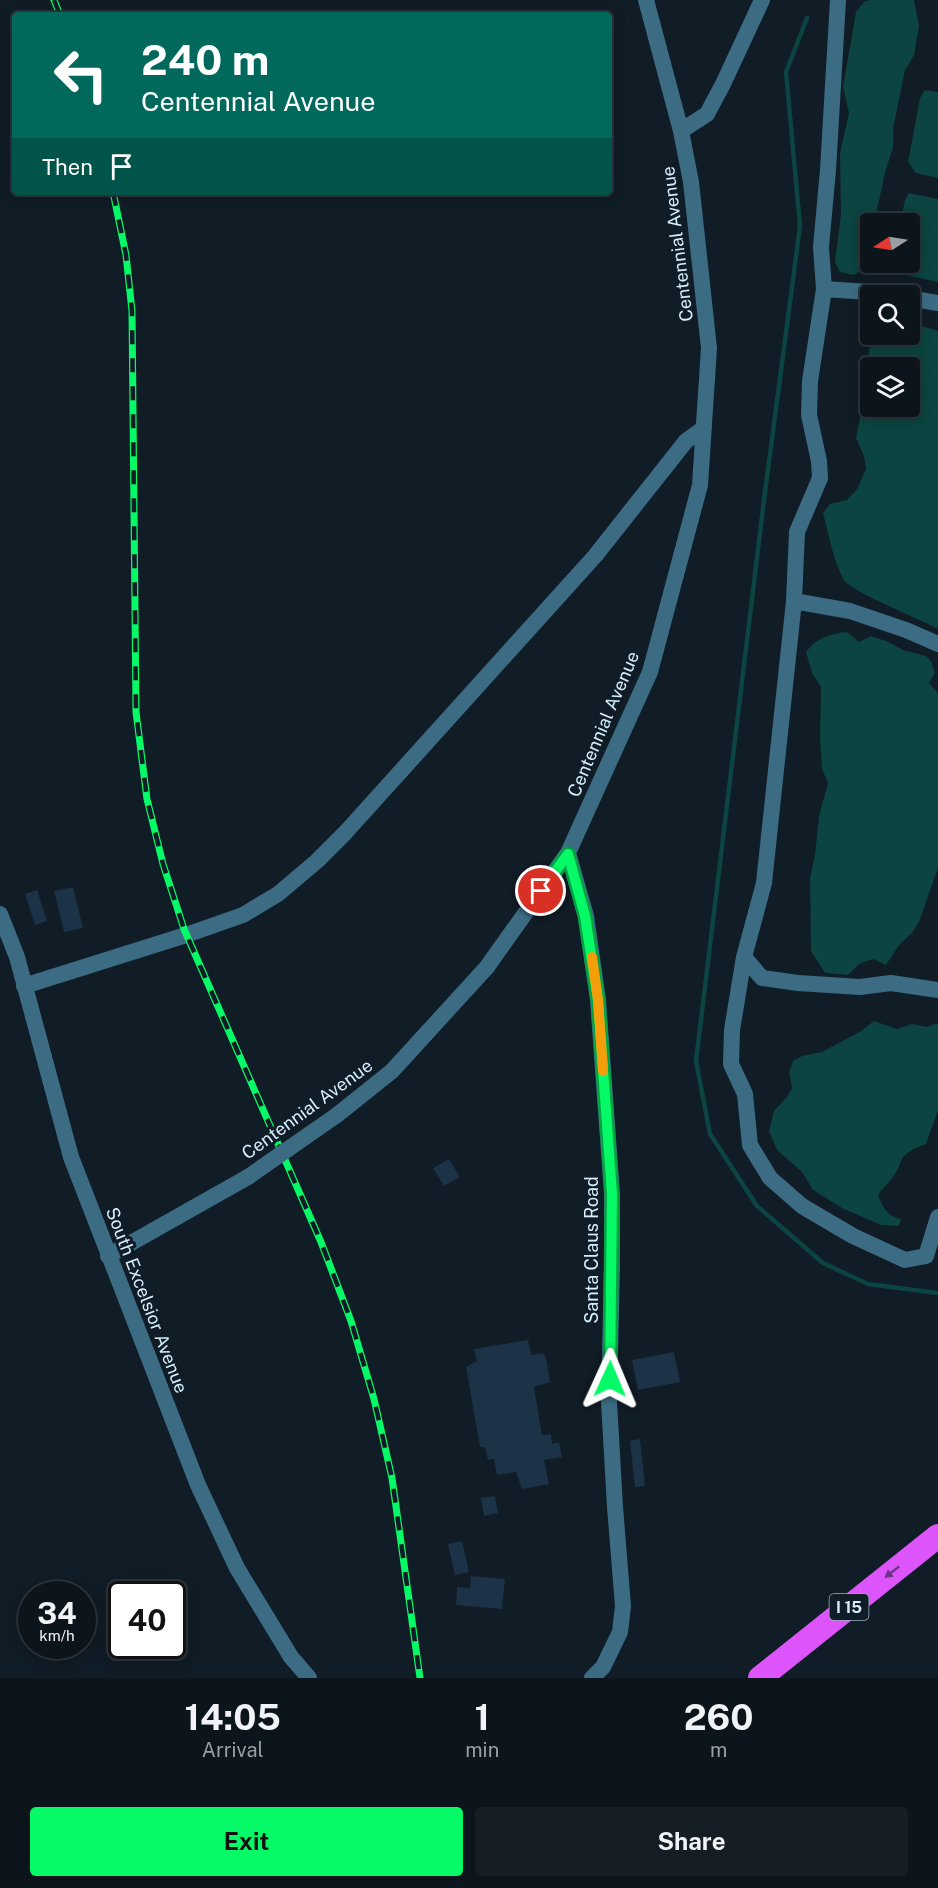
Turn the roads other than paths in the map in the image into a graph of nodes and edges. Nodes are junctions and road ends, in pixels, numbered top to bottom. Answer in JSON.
{"nodes":[{"id":1,"x":646,"y":0,"type":"edge"},
{"id":2,"x":762,"y":0,"type":"edge"},
{"id":3,"x":838,"y":0,"type":"edge"},
{"id":4,"x":681,"y":131,"type":"junction"},
{"id":5,"x":824,"y":289,"type":"junction"},
{"id":6,"x":860,"y":291,"type":"edge"},
{"id":7,"x":920,"y":300,"type":"edge"},
{"id":8,"x":938,"y":303,"type":"edge"},
{"id":9,"x":704,"y":428,"type":"junction"},
{"id":10,"x":794,"y":601,"type":"junction"},
{"id":11,"x":938,"y":644,"type":"edge"},
{"id":12,"x":568,"y":854,"type":"junction"},
{"id":13,"x":0,"y":914,"type":"edge"},
{"id":14,"x":744,"y":957,"type":"junction"},
{"id":15,"x":24,"y":986,"type":"junction"},
{"id":16,"x":938,"y":990,"type":"edge"},
{"id":17,"x":938,"y":1217,"type":"edge"},
{"id":18,"x":108,"y":1256,"type":"junction"},
{"id":19,"x":938,"y":1536,"type":"edge"},
{"id":20,"x":309,"y":1678,"type":"edge"},
{"id":21,"x":592,"y":1678,"type":"edge"},
{"id":22,"x":760,"y":1678,"type":"edge"}],
"edges":[{"from":1,"to":4,"type":"street","name":"Centennial Avenue"},
{"from":2,"to":4,"type":"street"},
{"from":3,"to":5,"type":"street"},
{"from":4,"to":9,"type":"street","name":"Centennial Avenue"},
{"from":5,"to":6,"type":"street"},
{"from":5,"to":10,"type":"street"},
{"from":7,"to":8,"type":"street"},
{"from":9,"to":12,"type":"street","name":"Centennial Avenue"},
{"from":9,"to":15,"type":"street"},
{"from":10,"to":11,"type":"street"},
{"from":10,"to":14,"type":"street"},
{"from":12,"to":18,"type":"street","name":"Centennial Avenue","bridge":true},
{"from":12,"to":21,"type":"street","name":"Santa Claus Road"},
{"from":13,"to":15,"type":"street","name":"South Excelsior Avenue"},
{"from":14,"to":16,"type":"street"},
{"from":14,"to":17,"type":"street"},
{"from":15,"to":18,"type":"street","name":"South Excelsior Avenue"},
{"from":18,"to":20,"type":"street","name":"South Excelsior Avenue"},
{"from":19,"to":22,"type":"highway","number":"I 15","one_way":true}]}
